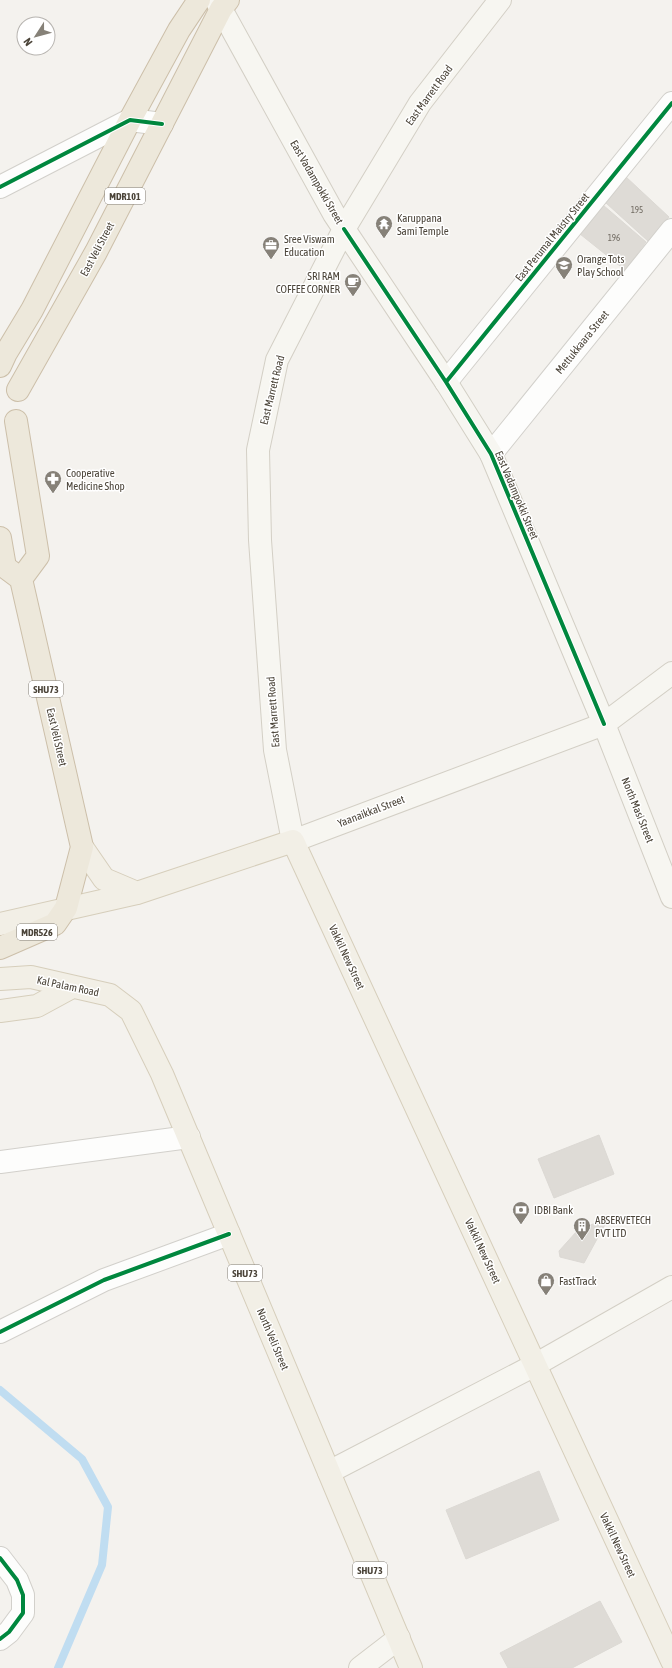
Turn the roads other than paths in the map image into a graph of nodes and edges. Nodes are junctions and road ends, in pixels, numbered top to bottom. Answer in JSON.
{"nodes":[{"id":1,"x":199,"y":0,"type":"edge"},
{"id":2,"x":500,"y":0,"type":"edge"},
{"id":3,"x":222,"y":3,"type":"edge"},
{"id":4,"x":672,"y":103,"type":"edge"},
{"id":5,"x":130,"y":120,"type":"junction"},
{"id":6,"x":162,"y":124,"type":"junction"},
{"id":7,"x":0,"y":187,"type":"edge"},
{"id":8,"x":344,"y":229,"type":"junction"},
{"id":9,"x":672,"y":230,"type":"edge"},
{"id":10,"x":0,"y":366,"type":"edge"},
{"id":11,"x":0,"y":376,"type":"edge"},
{"id":12,"x":446,"y":382,"type":"junction"},
{"id":13,"x":18,"y":390,"type":"junction"},
{"id":14,"x":8,"y":427,"type":"edge"},
{"id":15,"x":491,"y":454,"type":"junction"},
{"id":16,"x":0,"y":538,"type":"edge"},
{"id":17,"x":21,"y":579,"type":"junction"},
{"id":18,"x":672,"y":673,"type":"edge"},
{"id":19,"x":604,"y":724,"type":"junction"},
{"id":20,"x":293,"y":841,"type":"junction"},
{"id":21,"x":82,"y":848,"type":"junction"},
{"id":22,"x":137,"y":893,"type":"junction"},
{"id":23,"x":672,"y":897,"type":"edge"},
{"id":24,"x":66,"y":908,"type":"junction"},
{"id":25,"x":0,"y":924,"type":"edge"},
{"id":26,"x":0,"y":948,"type":"edge"},
{"id":27,"x":0,"y":979,"type":"edge"},
{"id":28,"x":72,"y":987,"type":"junction"},
{"id":29,"x":0,"y":1011,"type":"edge"},
{"id":30,"x":131,"y":1011,"type":"joint"},
{"id":31,"x":189,"y":1137,"type":"junction"},
{"id":32,"x":0,"y":1162,"type":"edge"},
{"id":33,"x":229,"y":1234,"type":"junction"},
{"id":34,"x":672,"y":1287,"type":"edge"},
{"id":35,"x":0,"y":1332,"type":"edge"},
{"id":36,"x":536,"y":1365,"type":"junction"},
{"id":37,"x":329,"y":1472,"type":"junction"},
{"id":38,"x":0,"y":1558,"type":"edge"},
{"id":39,"x":399,"y":1638,"type":"junction"},
{"id":40,"x":0,"y":1639,"type":"edge"},
{"id":41,"x":672,"y":1661,"type":"edge"},
{"id":42,"x":360,"y":1668,"type":"edge"},
{"id":43,"x":411,"y":1668,"type":"edge"}],
"edges":[{"from":1,"to":5,"type":"highway","number":"MDR101"},
{"from":2,"to":8,"type":"main road","name":"East Marrett Road"},
{"from":3,"to":6,"type":"highway","name":"East Veli Street","number":"MDR101"},
{"from":3,"to":8,"type":"main road","name":"East Vadampokki Street"},
{"from":4,"to":12,"type":"street","name":"East Perumal Maistry Street"},
{"from":5,"to":6,"type":"street"},
{"from":5,"to":7,"type":"street"},
{"from":5,"to":10,"type":"highway","number":"MDR101"},
{"from":6,"to":13,"type":"highway","name":"East Veli Street","number":"MDR101"},
{"from":8,"to":12,"type":"main road","name":"East Vadampokki Street"},
{"from":8,"to":20,"type":"main road","name":"East Marrett Road"},
{"from":9,"to":15,"type":"street","name":"Mettukkaara Street"},
{"from":11,"to":13,"type":"highway"},
{"from":12,"to":15,"type":"main road","name":"East Vadampokki Street"},
{"from":13,"to":14,"type":"highway"},
{"from":14,"to":17,"type":"highway"},
{"from":15,"to":19,"type":"main road","name":"East Vadampokki Street"},
{"from":16,"to":17,"type":"highway"},
{"from":17,"to":21,"type":"highway","name":"East Veli Street","number":"SHU73"},
{"from":18,"to":19,"type":"main road","name":"Yaanaikkal Street"},
{"from":19,"to":20,"type":"main road","name":"Yaanaikkal Street"},
{"from":19,"to":23,"type":"main road","name":"North Masi Street"},
{"from":20,"to":22,"type":"main road","name":"Yaanaikkal Street"},
{"from":20,"to":36,"type":"main road","name":"Vakkil New Street"},
{"from":21,"to":22,"type":"main road","name":"East Veli Street","number":"SHU73"},
{"from":21,"to":24,"type":"highway","number":"MDR526"},
{"from":22,"to":24,"type":"main road","name":"Yaanaikkal Street"},
{"from":24,"to":25,"type":"main road","name":"Yaanaikkal Street"},
{"from":24,"to":26,"type":"highway","number":"MDR526"},
{"from":27,"to":28,"type":"main road","name":"Kal Palam Road"},
{"from":28,"to":29,"type":"main road"},
{"from":28,"to":30,"type":"main road","name":"Kal Palam Road"},
{"from":30,"to":31,"type":"main road","name":"North Veli Street","number":"SHU73"},
{"from":31,"to":32,"type":"street"},
{"from":31,"to":33,"type":"main road","name":"North Veli Street","number":"SHU73"},
{"from":33,"to":35,"type":"street"},
{"from":33,"to":37,"type":"main road","name":"North Veli Street","number":"SHU73"},
{"from":34,"to":36,"type":"main road"},
{"from":36,"to":37,"type":"main road"},
{"from":36,"to":41,"type":"main road","name":"Vakkil New Street"},
{"from":37,"to":39,"type":"main road","name":"North Veli Street","number":"SHU73"},
{"from":38,"to":40,"type":"street"},
{"from":39,"to":42,"type":"main road"},
{"from":39,"to":43,"type":"main road","name":"North Veli Street","number":"SHU73"}]}
